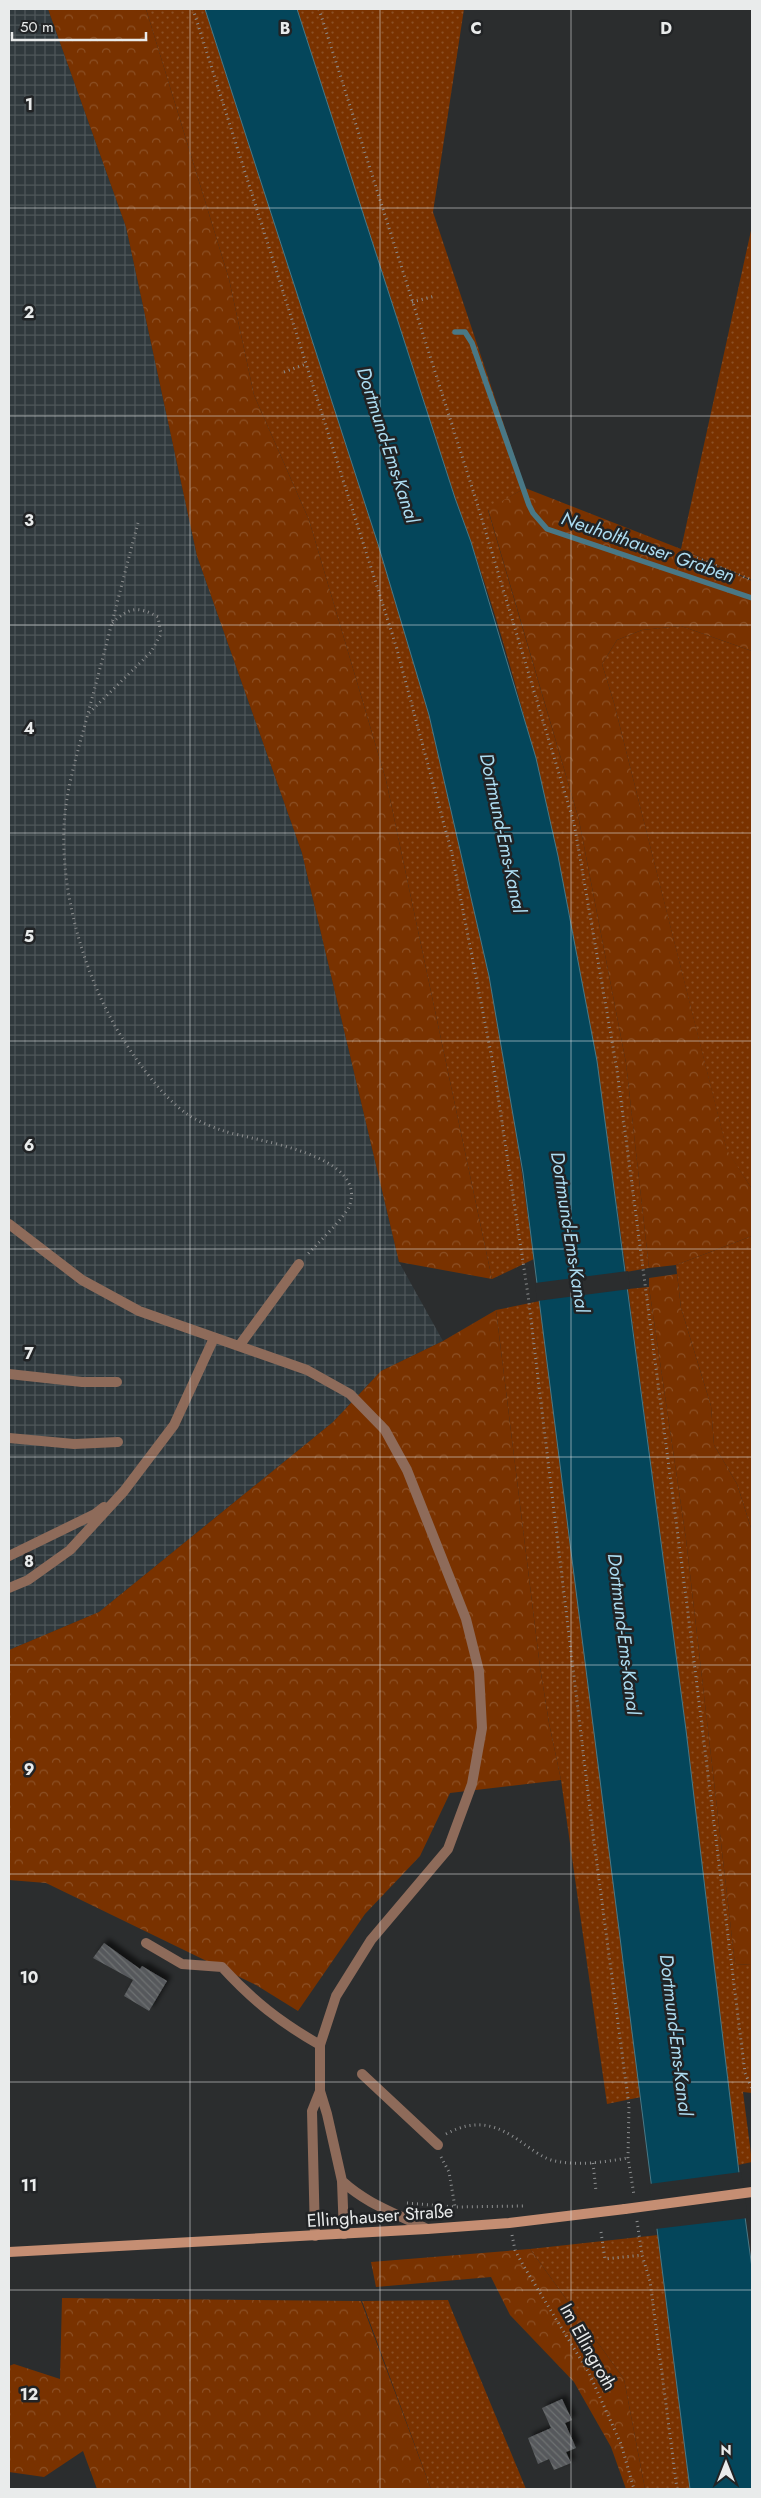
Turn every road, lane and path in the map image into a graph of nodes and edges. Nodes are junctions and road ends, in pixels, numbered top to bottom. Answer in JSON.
{"nodes":[{"id":1,"x":192,"y":9,"type":"edge"},
{"id":2,"x":319,"y":9,"type":"edge"},
{"id":3,"x":435,"y":296,"type":"dead end"},
{"id":4,"x":412,"y":302,"type":"junction"},
{"id":5,"x":306,"y":364,"type":"junction"},
{"id":6,"x":284,"y":372,"type":"dead end"},
{"id":7,"x":138,"y":523,"type":"dead end"},
{"id":8,"x":697,"y":558,"type":"dead end"},
{"id":9,"x":752,"y":580,"type":"edge"},
{"id":10,"x":112,"y":623,"type":"junction"},
{"id":11,"x":88,"y":714,"type":"junction"},
{"id":12,"x":9,"y":1224,"type":"edge"},
{"id":13,"x":299,"y":1264,"type":"joint"},
{"id":14,"x":214,"y":1338,"type":"junction"},
{"id":15,"x":239,"y":1346,"type":"junction"},
{"id":16,"x":9,"y":1374,"type":"edge"},
{"id":17,"x":117,"y":1382,"type":"dead end"},
{"id":18,"x":9,"y":1438,"type":"edge"},
{"id":19,"x":118,"y":1442,"type":"dead end"},
{"id":20,"x":124,"y":1491,"type":"junction"},
{"id":21,"x":9,"y":1556,"type":"edge"},
{"id":22,"x":9,"y":1588,"type":"edge"},
{"id":23,"x":146,"y":1943,"type":"dead end"},
{"id":24,"x":320,"y":2045,"type":"junction"},
{"id":25,"x":362,"y":2074,"type":"dead end"},
{"id":26,"x":752,"y":2089,"type":"edge"},
{"id":27,"x":320,"y":2091,"type":"junction"},
{"id":28,"x":438,"y":2146,"type":"junction"},
{"id":29,"x":628,"y":2158,"type":"junction"},
{"id":30,"x":593,"y":2163,"type":"junction"},
{"id":31,"x":342,"y":2181,"type":"junction"},
{"id":32,"x":596,"y":2191,"type":"dead end"},
{"id":33,"x":752,"y":2192,"type":"edge"},
{"id":34,"x":634,"y":2199,"type":"dead end"},
{"id":35,"x":398,"y":2202,"type":"dead end"},
{"id":36,"x":455,"y":2206,"type":"junction"},
{"id":37,"x":525,"y":2206,"type":"dead end"},
{"id":38,"x":636,"y":2216,"type":"dead end"},
{"id":39,"x":509,"y":2223,"type":"junction"},
{"id":40,"x":427,"y":2229,"type":"junction"},
{"id":41,"x":602,"y":2232,"type":"dead end"},
{"id":42,"x":344,"y":2234,"type":"junction"},
{"id":43,"x":315,"y":2236,"type":"junction"},
{"id":44,"x":9,"y":2252,"type":"edge"},
{"id":45,"x":642,"y":2255,"type":"junction"},
{"id":46,"x":634,"y":2489,"type":"edge"},
{"id":47,"x":677,"y":2489,"type":"edge"}],
"edges":[{"from":1,"to":5,"type":"path"},
{"from":2,"to":4,"type":"path"},
{"from":3,"to":4,"type":"path"},
{"from":4,"to":26,"type":"path"},
{"from":5,"to":6,"type":"path"},
{"from":5,"to":29,"type":"path"},
{"from":7,"to":10,"type":"path"},
{"from":8,"to":9,"type":"path"},
{"from":10,"to":11,"type":"path"},
{"from":10,"to":11,"type":"path"},
{"from":11,"to":13,"type":"path"},
{"from":12,"to":14,"type":"lane"},
{"from":13,"to":15,"type":"lane"},
{"from":14,"to":15,"type":"lane"},
{"from":14,"to":20,"type":"lane"},
{"from":15,"to":24,"type":"lane"},
{"from":16,"to":17,"type":"lane"},
{"from":18,"to":19,"type":"lane"},
{"from":20,"to":21,"type":"lane"},
{"from":20,"to":22,"type":"lane"},
{"from":23,"to":24,"type":"lane"},
{"from":24,"to":27,"type":"lane"},
{"from":25,"to":28,"type":"lane"},
{"from":27,"to":31,"type":"lane"},
{"from":27,"to":43,"type":"lane"},
{"from":28,"to":30,"type":"path"},
{"from":28,"to":36,"type":"path"},
{"from":29,"to":30,"type":"path"},
{"from":29,"to":34,"type":"path"},
{"from":30,"to":32,"type":"path"},
{"from":31,"to":40,"type":"lane"},
{"from":31,"to":42,"type":"lane"},
{"from":33,"to":39,"type":"main road","name":"Ellinghauser Straße","bridge":true},
{"from":35,"to":36,"type":"path"},
{"from":36,"to":37,"type":"path"},
{"from":38,"to":45,"type":"path"},
{"from":39,"to":40,"type":"main road","name":"Ellinghauser Straße"},
{"from":39,"to":46,"type":"path","name":"Im Ellingroth"},
{"from":40,"to":42,"type":"main road","name":"Ellinghauser Straße"},
{"from":41,"to":45,"type":"path"},
{"from":42,"to":43,"type":"main road","name":"Ellinghauser Straße"},
{"from":43,"to":44,"type":"main road","name":"Ellinghauser Straße"},
{"from":45,"to":47,"type":"path"}]}
